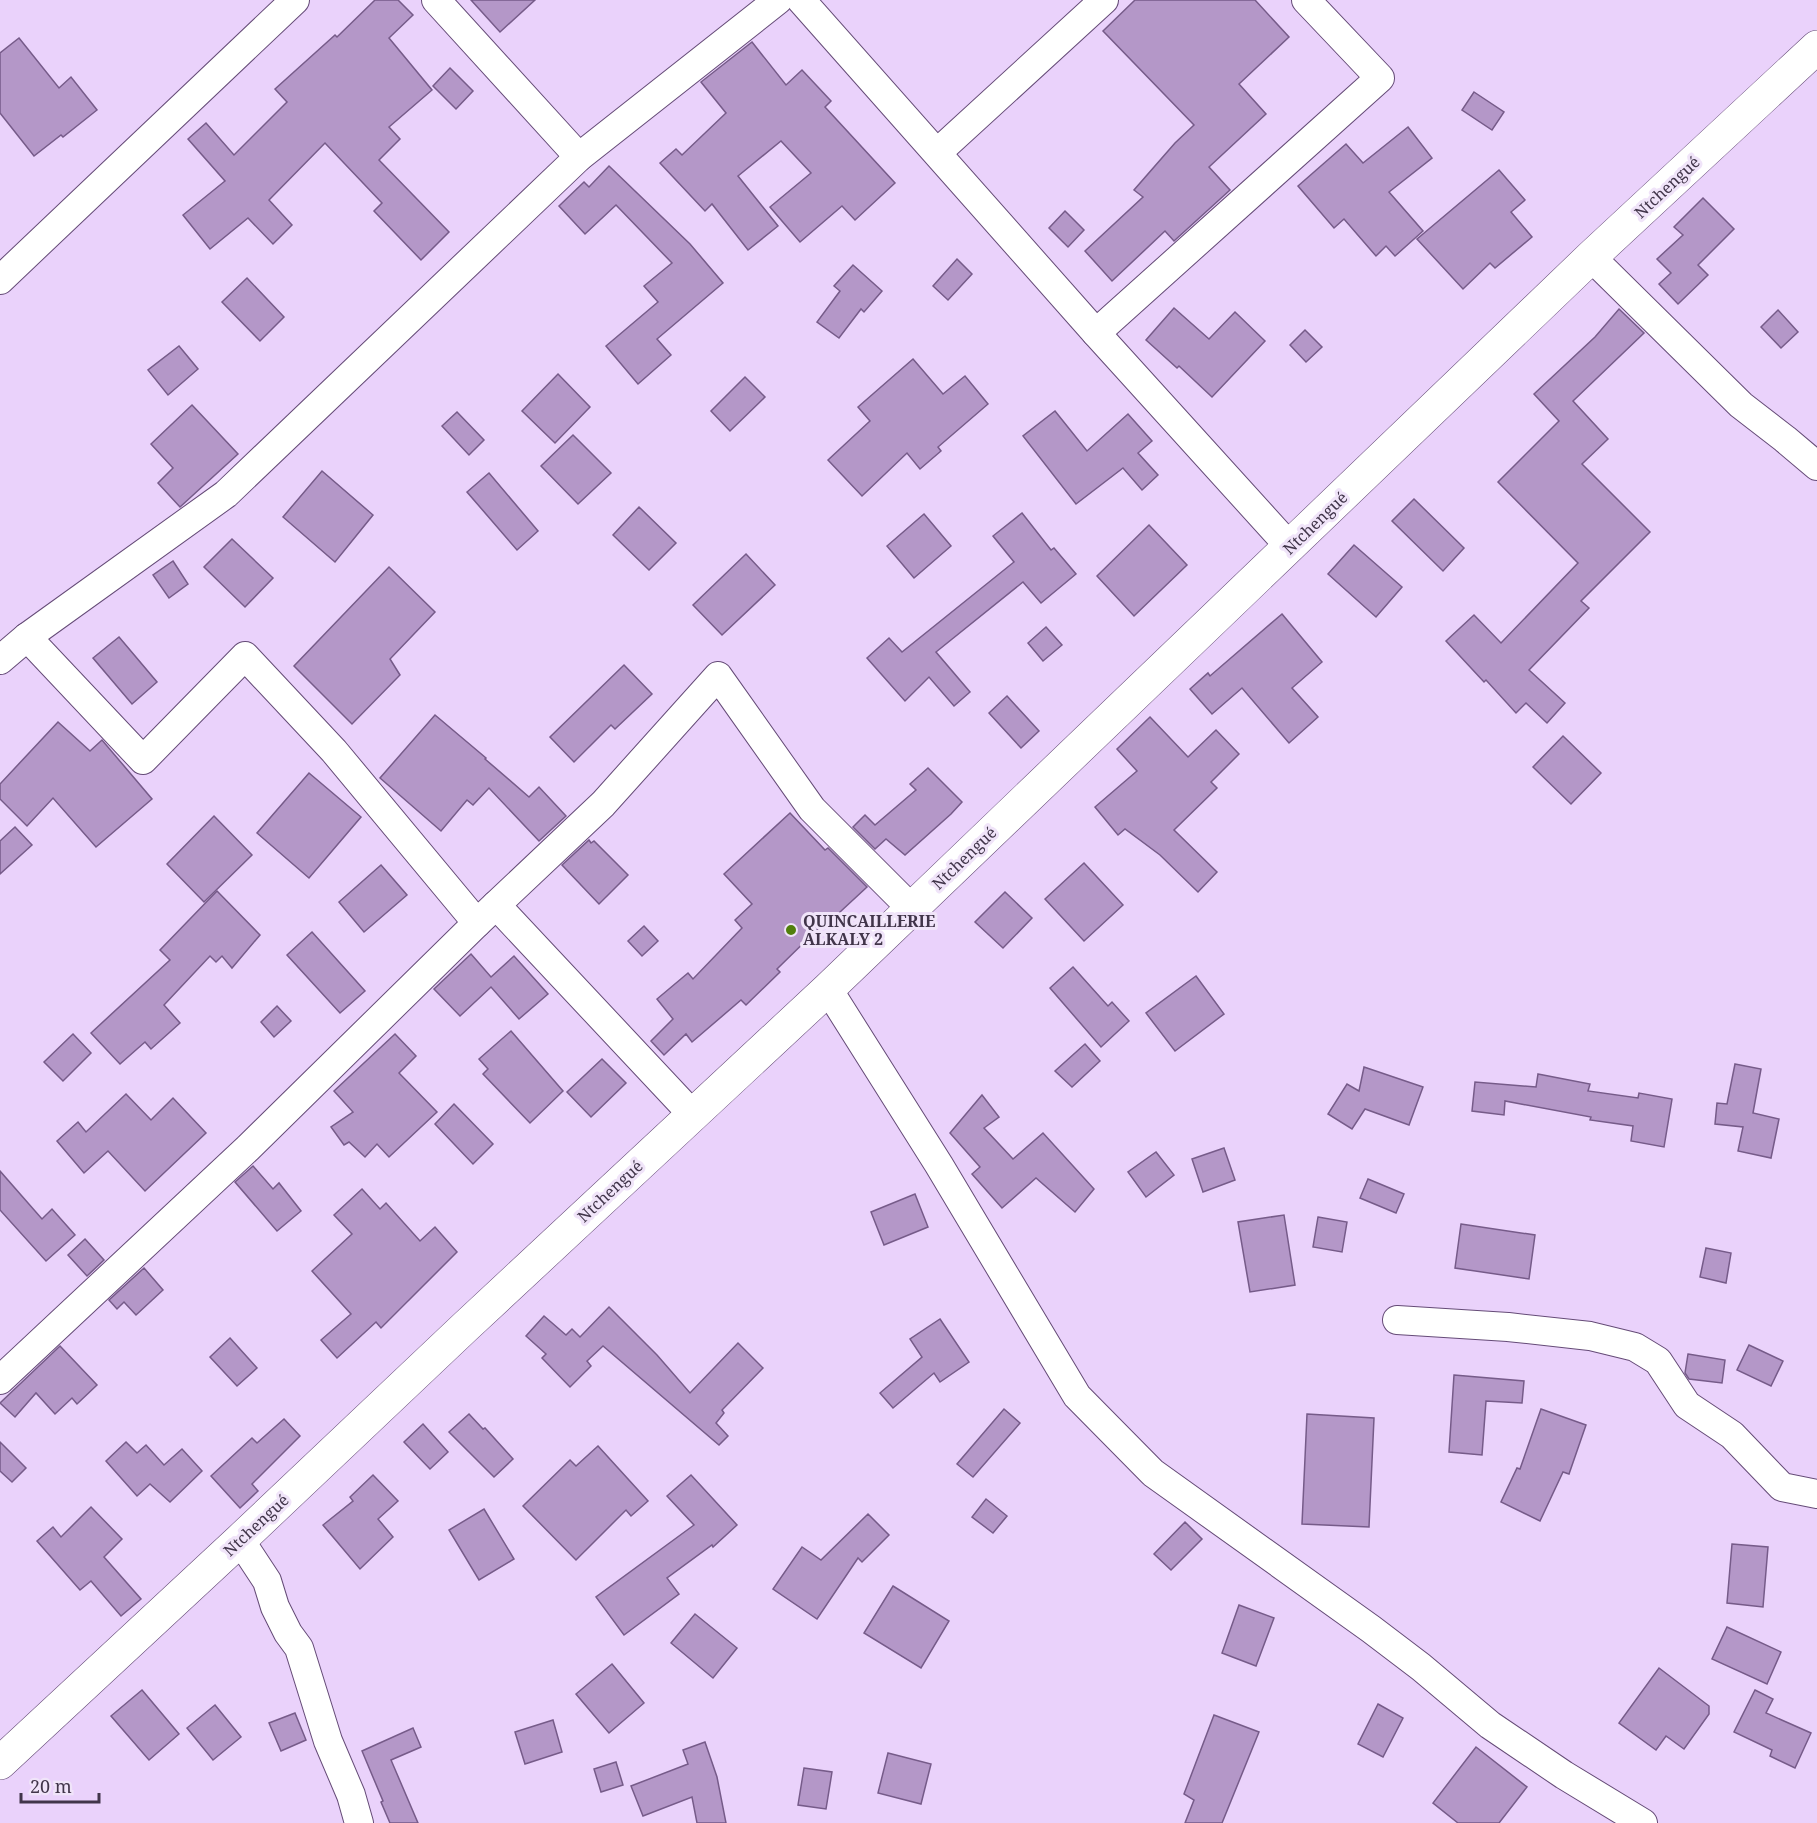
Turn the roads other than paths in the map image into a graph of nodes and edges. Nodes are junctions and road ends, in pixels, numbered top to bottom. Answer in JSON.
{"nodes":[{"id":1,"x":295,"y":0,"type":"edge"},
{"id":2,"x":436,"y":0,"type":"edge"},
{"id":3,"x":778,"y":0,"type":"edge"},
{"id":4,"x":801,"y":0,"type":"edge"},
{"id":5,"x":1104,"y":0,"type":"edge"},
{"id":6,"x":1305,"y":0,"type":"edge"},
{"id":7,"x":1817,"y":47,"type":"edge"},
{"id":8,"x":938,"y":152,"type":"junction"},
{"id":9,"x":579,"y":157,"type":"junction"},
{"id":10,"x":1591,"y":257,"type":"junction"},
{"id":11,"x":0,"y":280,"type":"edge"},
{"id":12,"x":1096,"y":333,"type":"junction"},
{"id":13,"x":1817,"y":466,"type":"edge"},
{"id":14,"x":1290,"y":547,"type":"junction"},
{"id":15,"x":27,"y":637,"type":"junction"},
{"id":16,"x":0,"y":660,"type":"edge"},
{"id":17,"x":911,"y":908,"type":"junction"},
{"id":18,"x":487,"y":914,"type":"junction"},
{"id":19,"x":828,"y":988,"type":"junction"},
{"id":20,"x":692,"y":1114,"type":"junction"},
{"id":21,"x":1397,"y":1320,"type":"dead end"},
{"id":22,"x":0,"y":1380,"type":"edge"},
{"id":23,"x":1817,"y":1494,"type":"edge"},
{"id":24,"x":240,"y":1540,"type":"junction"},
{"id":25,"x":0,"y":1763,"type":"edge"},
{"id":26,"x":359,"y":1823,"type":"edge"},
{"id":27,"x":1643,"y":1823,"type":"edge"}],
"edges":[{"from":1,"to":11,"type":"street"},
{"from":2,"to":9,"type":"street"},
{"from":3,"to":9,"type":"street"},
{"from":4,"to":8,"type":"street"},
{"from":5,"to":8,"type":"street"},
{"from":6,"to":12,"type":"street"},
{"from":7,"to":10,"type":"main road","name":"Ntchengué"},
{"from":8,"to":12,"type":"street"},
{"from":9,"to":15,"type":"street"},
{"from":10,"to":13,"type":"street"},
{"from":10,"to":14,"type":"main road","name":"Ntchengué"},
{"from":12,"to":14,"type":"street"},
{"from":14,"to":17,"type":"main road","name":"Ntchengué"},
{"from":15,"to":16,"type":"street"},
{"from":15,"to":18,"type":"street"},
{"from":17,"to":18,"type":"street"},
{"from":17,"to":19,"type":"main road","name":"Ntchengué"},
{"from":18,"to":20,"type":"street"},
{"from":18,"to":22,"type":"street"},
{"from":19,"to":20,"type":"main road","name":"Ntchengué"},
{"from":19,"to":27,"type":"street"},
{"from":20,"to":24,"type":"main road","name":"Ntchengué"},
{"from":21,"to":23,"type":"street"},
{"from":24,"to":25,"type":"main road","name":"Ntchengué"},
{"from":24,"to":26,"type":"street"}]}
